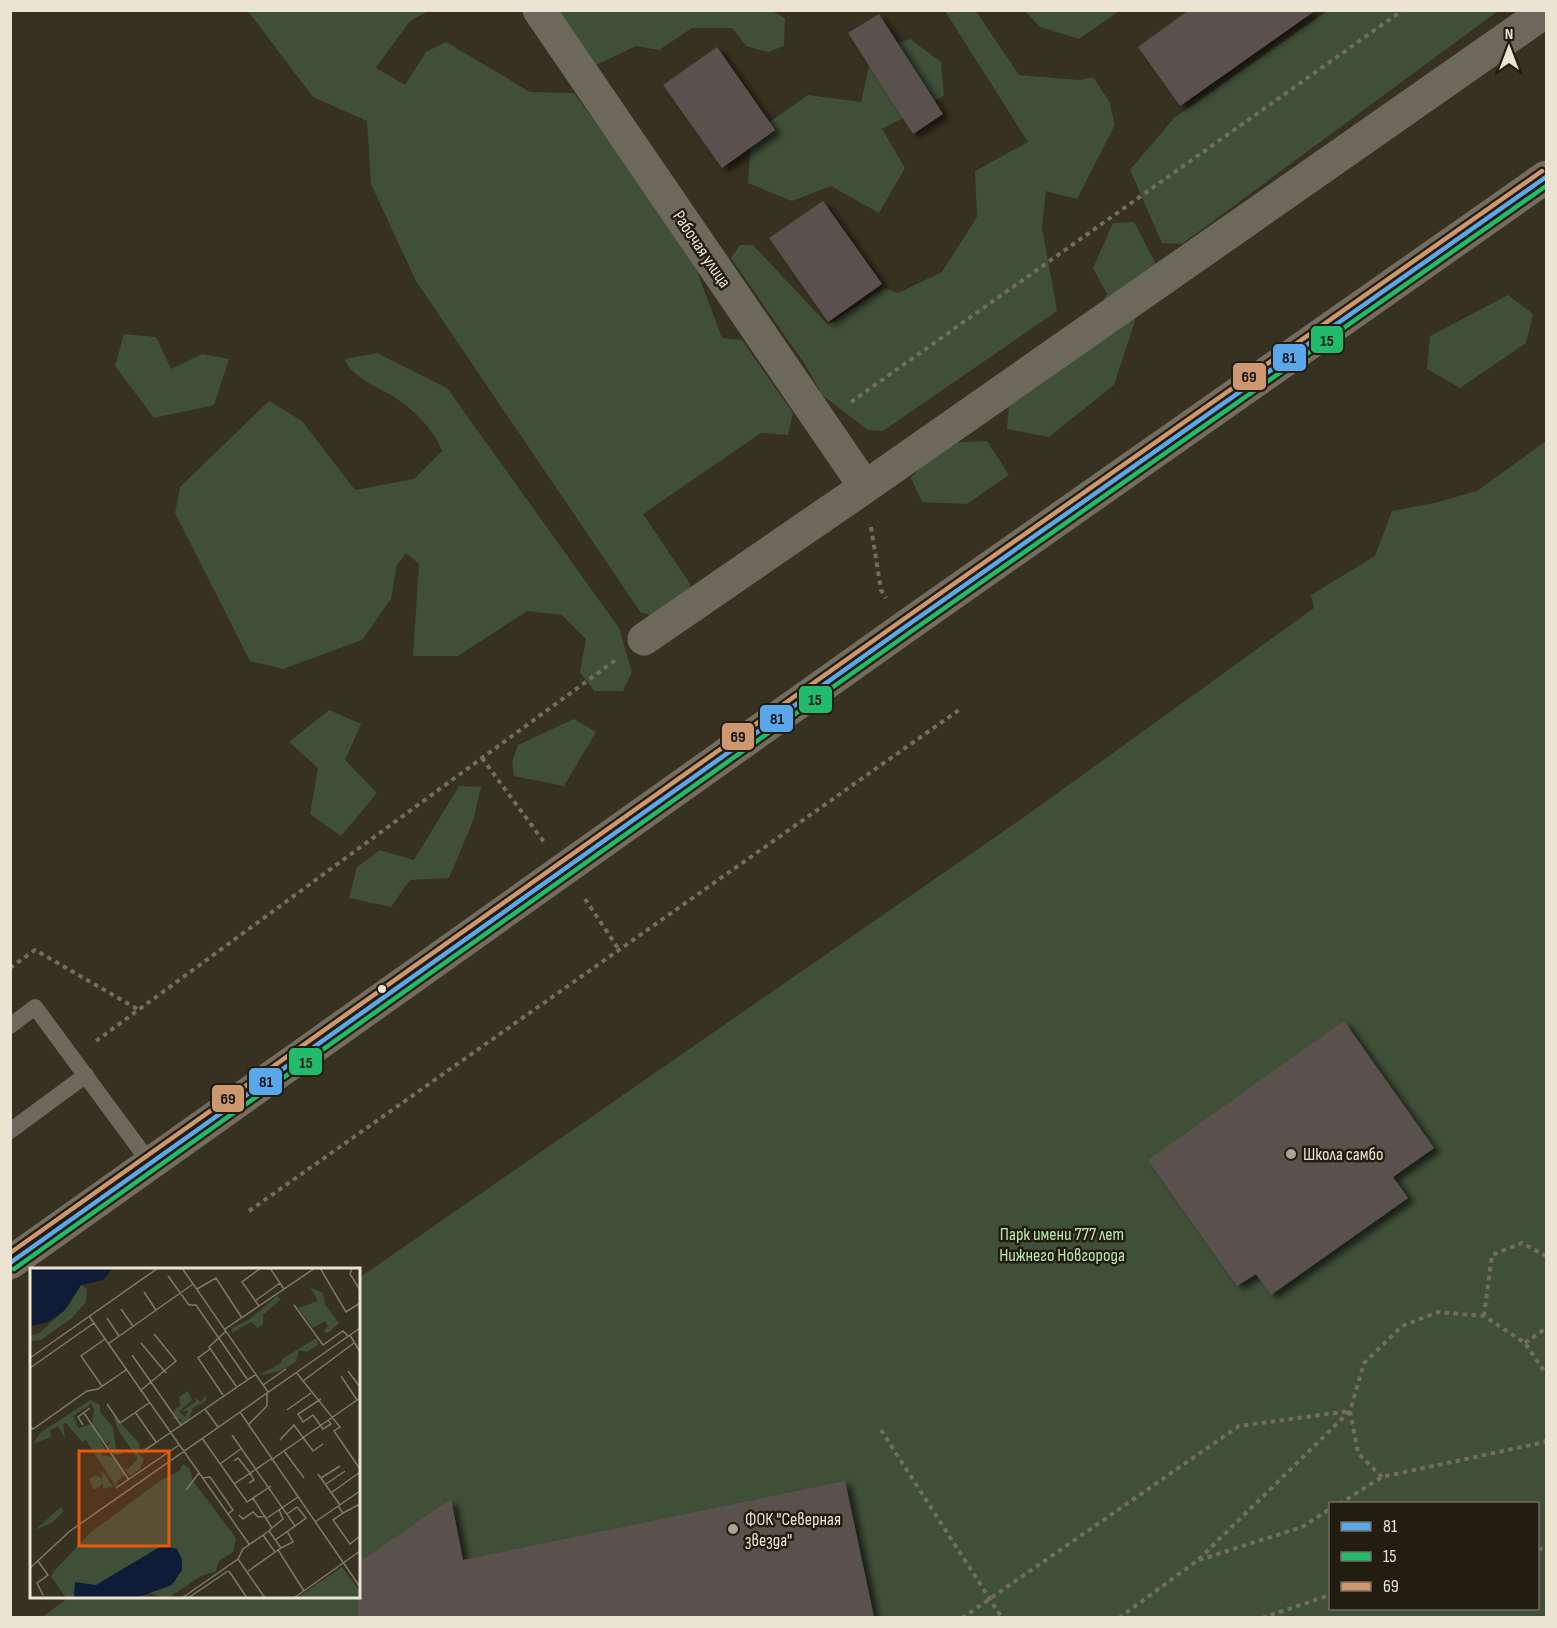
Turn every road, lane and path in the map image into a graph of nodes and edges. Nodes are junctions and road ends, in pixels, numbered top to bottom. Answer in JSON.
{"nodes":[{"id":1,"x":539,"y":10,"type":"edge"},
{"id":2,"x":1404,"y":10,"type":"edge"},
{"id":3,"x":1546,"y":11,"type":"edge"},
{"id":4,"x":1546,"y":177,"type":"edge"},
{"id":5,"x":821,"y":423,"type":"junction"},
{"id":6,"x":865,"y":487,"type":"junction"},
{"id":7,"x":905,"y":627,"type":"junction"},
{"id":8,"x":644,"y":639,"type":"joint"},
{"id":9,"x":958,"y":710,"type":"dead end"},
{"id":10,"x":10,"y":968,"type":"edge"},
{"id":11,"x":139,"y":1010,"type":"junction"},
{"id":12,"x":10,"y":1026,"type":"edge"},
{"id":13,"x":73,"y":1058,"type":"junction"},
{"id":14,"x":86,"y":1075,"type":"junction"},
{"id":15,"x":10,"y":1131,"type":"edge"},
{"id":16,"x":150,"y":1163,"type":"junction"},
{"id":17,"x":249,"y":1211,"type":"dead end"},
{"id":18,"x":1546,"y":1256,"type":"edge"},
{"id":19,"x":10,"y":1263,"type":"edge"},
{"id":20,"x":1484,"y":1316,"type":"junction"},
{"id":21,"x":1546,"y":1328,"type":"edge"},
{"id":22,"x":1525,"y":1343,"type":"junction"},
{"id":23,"x":1546,"y":1371,"type":"edge"},
{"id":24,"x":1350,"y":1411,"type":"junction"},
{"id":25,"x":881,"y":1430,"type":"dead end"},
{"id":26,"x":1546,"y":1437,"type":"edge"},
{"id":27,"x":1382,"y":1477,"type":"junction"},
{"id":28,"x":1342,"y":1502,"type":"edge"},
{"id":29,"x":1329,"y":1510,"type":"edge"},
{"id":30,"x":1198,"y":1560,"type":"junction"},
{"id":31,"x":1329,"y":1595,"type":"edge"},
{"id":32,"x":990,"y":1598,"type":"junction"},
{"id":33,"x":962,"y":1617,"type":"edge"},
{"id":34,"x":1002,"y":1617,"type":"edge"},
{"id":35,"x":1119,"y":1617,"type":"edge"},
{"id":36,"x":1262,"y":1617,"type":"edge"}],
"edges":[{"from":1,"to":5,"type":"street","name":"Рабочая улица"},
{"from":2,"to":5,"type":"path"},
{"from":3,"to":6,"type":"street"},
{"from":4,"to":7,"type":"main road"},
{"from":5,"to":6,"type":"street","name":"Рабочая улица"},
{"from":6,"to":7,"type":"path"},
{"from":6,"to":8,"type":"street"},
{"from":7,"to":16,"type":"main road"},
{"from":8,"to":11,"type":"path"},
{"from":9,"to":17,"type":"path"},
{"from":10,"to":11,"type":"path"},
{"from":11,"to":13,"type":"path"},
{"from":12,"to":13,"type":"lane"},
{"from":13,"to":14,"type":"lane"},
{"from":14,"to":15,"type":"lane"},
{"from":14,"to":16,"type":"lane"},
{"from":16,"to":19,"type":"main road"},
{"from":18,"to":20,"type":"path"},
{"from":20,"to":22,"type":"path"},
{"from":20,"to":24,"type":"path"},
{"from":21,"to":22,"type":"path"},
{"from":22,"to":23,"type":"path"},
{"from":24,"to":27,"type":"path"},
{"from":24,"to":30,"type":"path"},
{"from":24,"to":32,"type":"path"},
{"from":25,"to":32,"type":"path"},
{"from":26,"to":27,"type":"path"},
{"from":27,"to":28,"type":"path"},
{"from":29,"to":30,"type":"path"},
{"from":30,"to":35,"type":"path"},
{"from":31,"to":36,"type":"path"},
{"from":32,"to":33,"type":"path"},
{"from":32,"to":34,"type":"path"}]}
